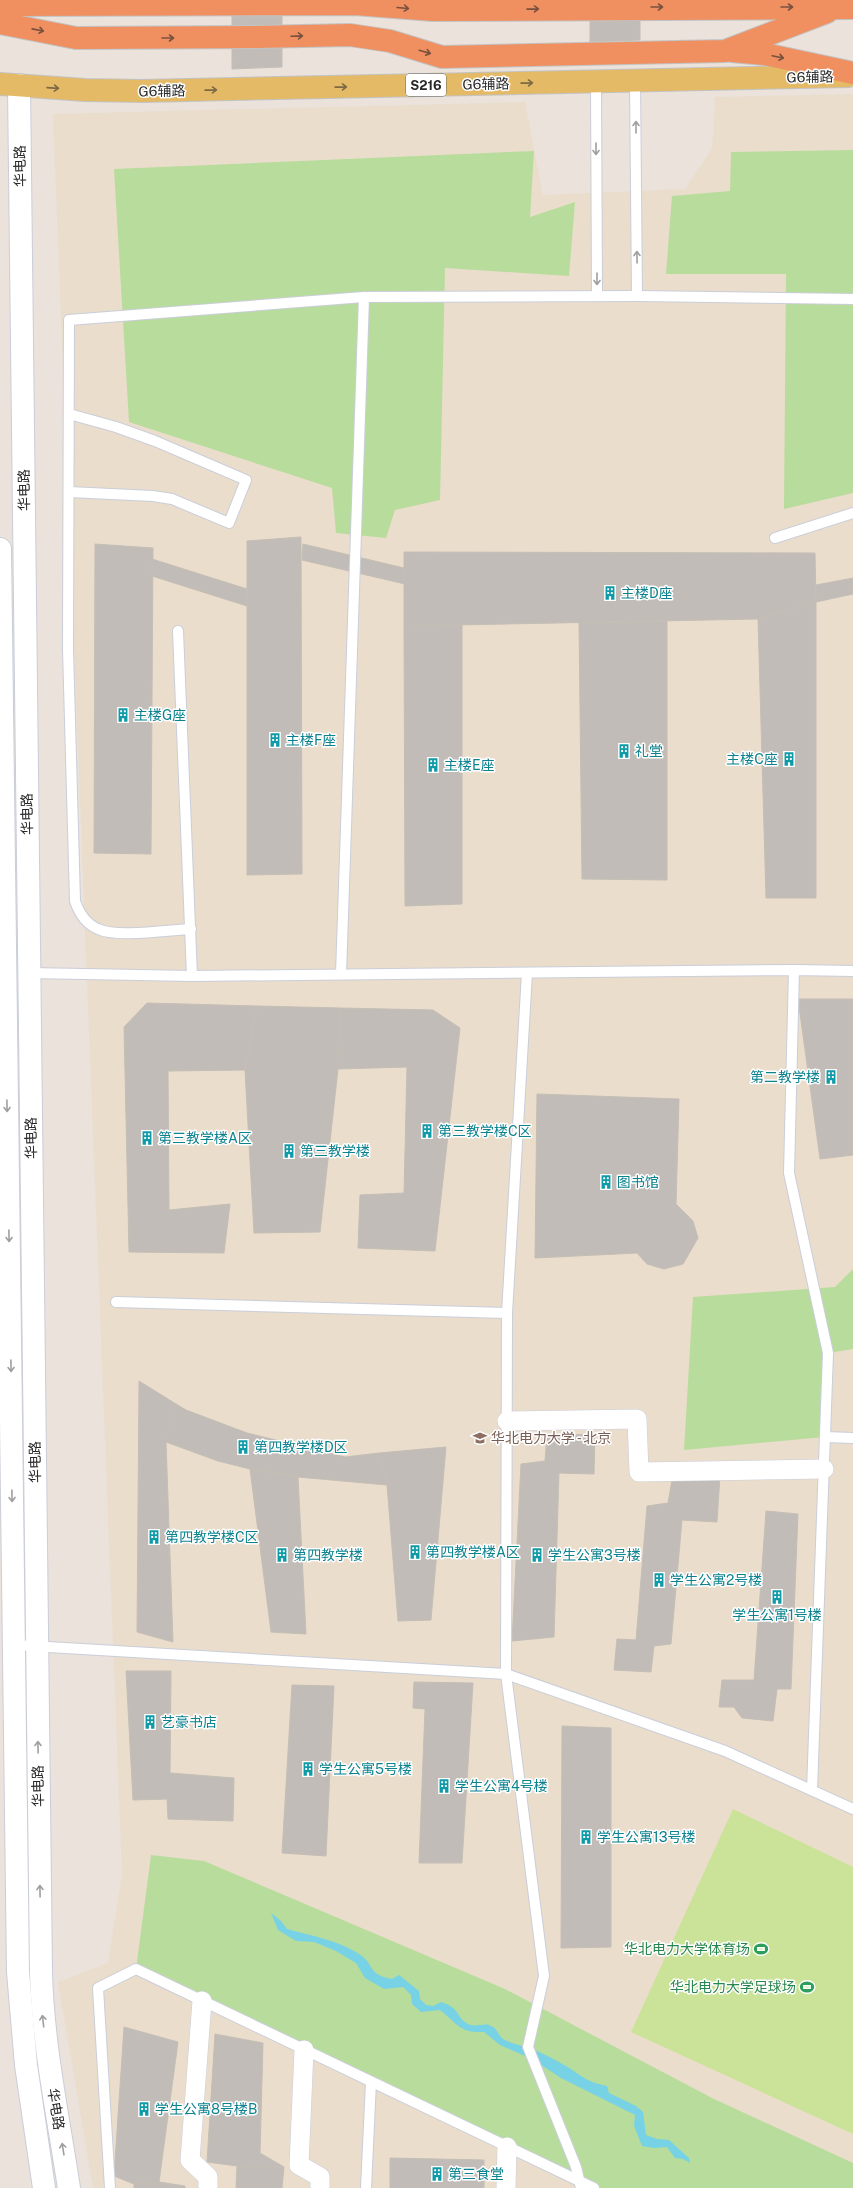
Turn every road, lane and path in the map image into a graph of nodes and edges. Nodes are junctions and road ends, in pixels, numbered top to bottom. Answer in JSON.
{"nodes":[{"id":1,"x":0,"y":5,"type":"edge"},
{"id":2,"x":846,"y":7,"type":"edge"},
{"id":3,"x":0,"y":23,"type":"edge"},
{"id":4,"x":725,"y":51,"type":"junction"},
{"id":5,"x":853,"y":73,"type":"edge"},
{"id":6,"x":853,"y":76,"type":"edge"},
{"id":7,"x":635,"y":81,"type":"junction"},
{"id":8,"x":596,"y":82,"type":"junction"},
{"id":9,"x":10,"y":84,"type":"edge"},
{"id":10,"x":597,"y":296,"type":"junction"},
{"id":11,"x":637,"y":296,"type":"junction"},
{"id":12,"x":364,"y":297,"type":"junction"},
{"id":13,"x":853,"y":300,"type":"edge"},
{"id":14,"x":69,"y":414,"type":"junction"},
{"id":15,"x":69,"y":492,"type":"junction"},
{"id":16,"x":853,"y":513,"type":"edge"},
{"id":17,"x":775,"y":538,"type":"dead end"},
{"id":18,"x":0,"y":549,"type":"edge"},
{"id":19,"x":178,"y":631,"type":"dead end"},
{"id":20,"x":191,"y":929,"type":"junction"},
{"id":21,"x":794,"y":970,"type":"junction"},
{"id":22,"x":853,"y":971,"type":"edge"},
{"id":23,"x":3,"y":973,"type":"edge"},
{"id":24,"x":29,"y":973,"type":"junction"},
{"id":25,"x":527,"y":973,"type":"junction"},
{"id":26,"x":341,"y":974,"type":"junction"},
{"id":27,"x":192,"y":976,"type":"junction"},
{"id":28,"x":116,"y":1302,"type":"dead end"},
{"id":29,"x":507,"y":1312,"type":"junction"},
{"id":30,"x":507,"y":1420,"type":"junction"},
{"id":31,"x":825,"y":1437,"type":"junction"},
{"id":32,"x":853,"y":1438,"type":"edge"},
{"id":33,"x":824,"y":1469,"type":"junction"},
{"id":34,"x":14,"y":1645,"type":"junction"},
{"id":35,"x":37,"y":1646,"type":"junction"},
{"id":36,"x":506,"y":1674,"type":"junction"},
{"id":37,"x":812,"y":1790,"type":"junction"},
{"id":38,"x":853,"y":1809,"type":"edge"},
{"id":39,"x":8,"y":1810,"type":"edge"},
{"id":40,"x":39,"y":1825,"type":"junction"},
{"id":41,"x":202,"y":2001,"type":"junction"},
{"id":42,"x":304,"y":2050,"type":"junction"},
{"id":43,"x":371,"y":2082,"type":"junction"},
{"id":44,"x":507,"y":2147,"type":"junction"},
{"id":45,"x":580,"y":2185,"type":"edge"},
{"id":46,"x":44,"y":2188,"type":"edge"},
{"id":47,"x":69,"y":2188,"type":"edge"},
{"id":48,"x":110,"y":2188,"type":"edge"},
{"id":49,"x":208,"y":2188,"type":"edge"},
{"id":50,"x":320,"y":2188,"type":"edge"},
{"id":51,"x":366,"y":2188,"type":"edge"},
{"id":52,"x":506,"y":2188,"type":"edge"},
{"id":53,"x":594,"y":2188,"type":"edge"}],
"edges":[{"from":1,"to":2,"type":"highway","one_way":true},
{"from":2,"to":4,"type":"highway"},
{"from":3,"to":4,"type":"highway","one_way":true},
{"from":4,"to":5,"type":"highway","one_way":true},
{"from":6,"to":7,"type":"main road","name":"G6辅路","number":"S216"},
{"from":7,"to":8,"type":"main road","name":"G6辅路","number":"S216"},
{"from":11,"to":7,"type":"lane","one_way":true},
{"from":9,"to":8,"type":"main road","name":"G6辅路","number":"S216","one_way":true},
{"from":8,"to":10,"type":"lane","one_way":true},
{"from":9,"to":24,"type":"street","name":"华电路"},
{"from":10,"to":11,"type":"lane"},
{"from":10,"to":12,"type":"lane"},
{"from":11,"to":13,"type":"lane"},
{"from":12,"to":14,"type":"lane"},
{"from":12,"to":26,"type":"lane"},
{"from":14,"to":15,"type":"lane"},
{"from":14,"to":15,"type":"lane"},
{"from":15,"to":20,"type":"lane"},
{"from":16,"to":17,"type":"lane"},
{"from":18,"to":23,"type":"street","name":"华电路"},
{"from":19,"to":20,"type":"lane"},
{"from":20,"to":27,"type":"lane"},
{"from":21,"to":22,"type":"lane"},
{"from":21,"to":25,"type":"lane"},
{"from":21,"to":31,"type":"lane"},
{"from":23,"to":24,"type":"street"},
{"from":23,"to":34,"type":"street","name":"华电路","one_way":true},
{"from":24,"to":27,"type":"lane"},
{"from":24,"to":35,"type":"street","name":"华电路"},
{"from":25,"to":26,"type":"lane"},
{"from":25,"to":29,"type":"lane"},
{"from":26,"to":27,"type":"lane"},
{"from":28,"to":29,"type":"lane"},
{"from":29,"to":30,"type":"lane"},
{"from":30,"to":33,"type":"street"},
{"from":30,"to":36,"type":"lane"},
{"from":31,"to":32,"type":"lane"},
{"from":31,"to":33,"type":"lane"},
{"from":33,"to":37,"type":"lane"},
{"from":34,"to":35,"type":"lane"},
{"from":34,"to":39,"type":"street","name":"华电路"},
{"from":35,"to":36,"type":"lane"},
{"from":40,"to":35,"type":"street","name":"华电路","one_way":true},
{"from":36,"to":37,"type":"lane"},
{"from":36,"to":45,"type":"lane"},
{"from":37,"to":38,"type":"lane"},
{"from":39,"to":40,"type":"street"},
{"from":39,"to":46,"type":"street","name":"华电路"},
{"from":47,"to":40,"type":"street","name":"华电路","one_way":true},
{"from":41,"to":42,"type":"lane"},
{"from":41,"to":48,"type":"lane"},
{"from":41,"to":49,"type":"street"},
{"from":42,"to":43,"type":"lane"},
{"from":42,"to":50,"type":"street"},
{"from":43,"to":44,"type":"lane"},
{"from":43,"to":51,"type":"lane"},
{"from":44,"to":45,"type":"lane"},
{"from":44,"to":52,"type":"street"},
{"from":45,"to":53,"type":"lane"}]}
